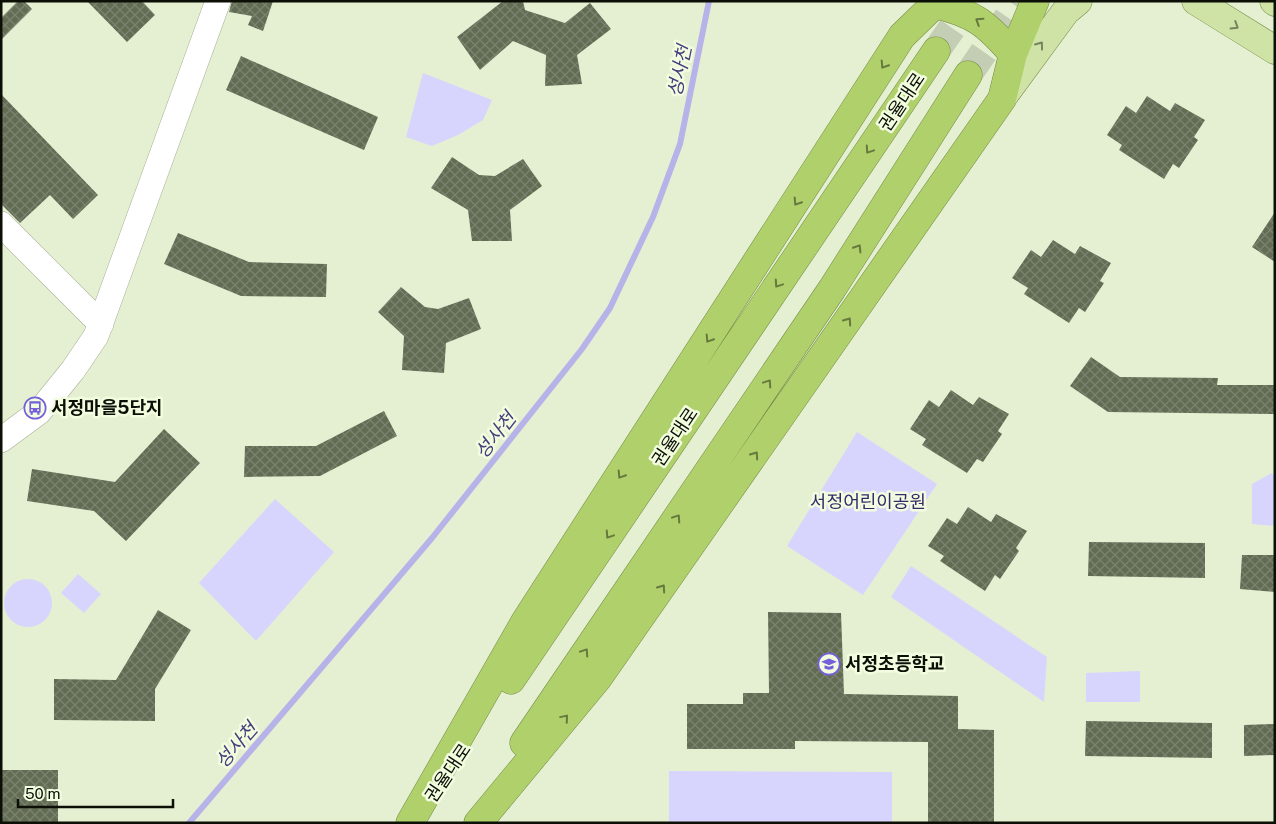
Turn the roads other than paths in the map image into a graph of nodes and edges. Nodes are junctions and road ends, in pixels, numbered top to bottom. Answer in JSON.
{"nodes":[{"id":1,"x":218,"y":1,"type":"edge"},
{"id":2,"x":1035,"y":1,"type":"edge"},
{"id":3,"x":1078,"y":1,"type":"edge"},
{"id":4,"x":1196,"y":1,"type":"edge"},
{"id":5,"x":930,"y":2,"type":"edge"},
{"id":6,"x":1275,"y":50,"type":"edge"},
{"id":7,"x":936,"y":51,"type":"tunnel mouth"},
{"id":8,"x":1013,"y":54,"type":"junction"},
{"id":9,"x":968,"y":74,"type":"tunnel mouth"},
{"id":10,"x":1002,"y":99,"type":"junction"},
{"id":11,"x":1,"y":224,"type":"edge"},
{"id":12,"x":101,"y":324,"type":"junction"},
{"id":13,"x":1,"y":440,"type":"edge"},
{"id":14,"x":412,"y":823,"type":"edge"},
{"id":15,"x":469,"y":823,"type":"edge"},
{"id":16,"x":478,"y":823,"type":"edge"}],
"edges":[{"from":1,"to":12,"type":"street"},
{"from":2,"to":8,"type":"highway"},
{"from":10,"to":3,"type":"main road","one_way":true},
{"from":4,"to":6,"type":"main road","one_way":true},
{"from":8,"to":5,"type":"highway","one_way":true},
{"from":5,"to":14,"type":"highway","one_way":true},
{"from":7,"to":14,"type":"highway","name":"권율대로","one_way":true},
{"from":8,"to":10,"type":"highway"},
{"from":15,"to":9,"type":"highway","one_way":true},
{"from":16,"to":10,"type":"highway","one_way":true},
{"from":11,"to":12,"type":"street"},
{"from":12,"to":13,"type":"street"}]}
